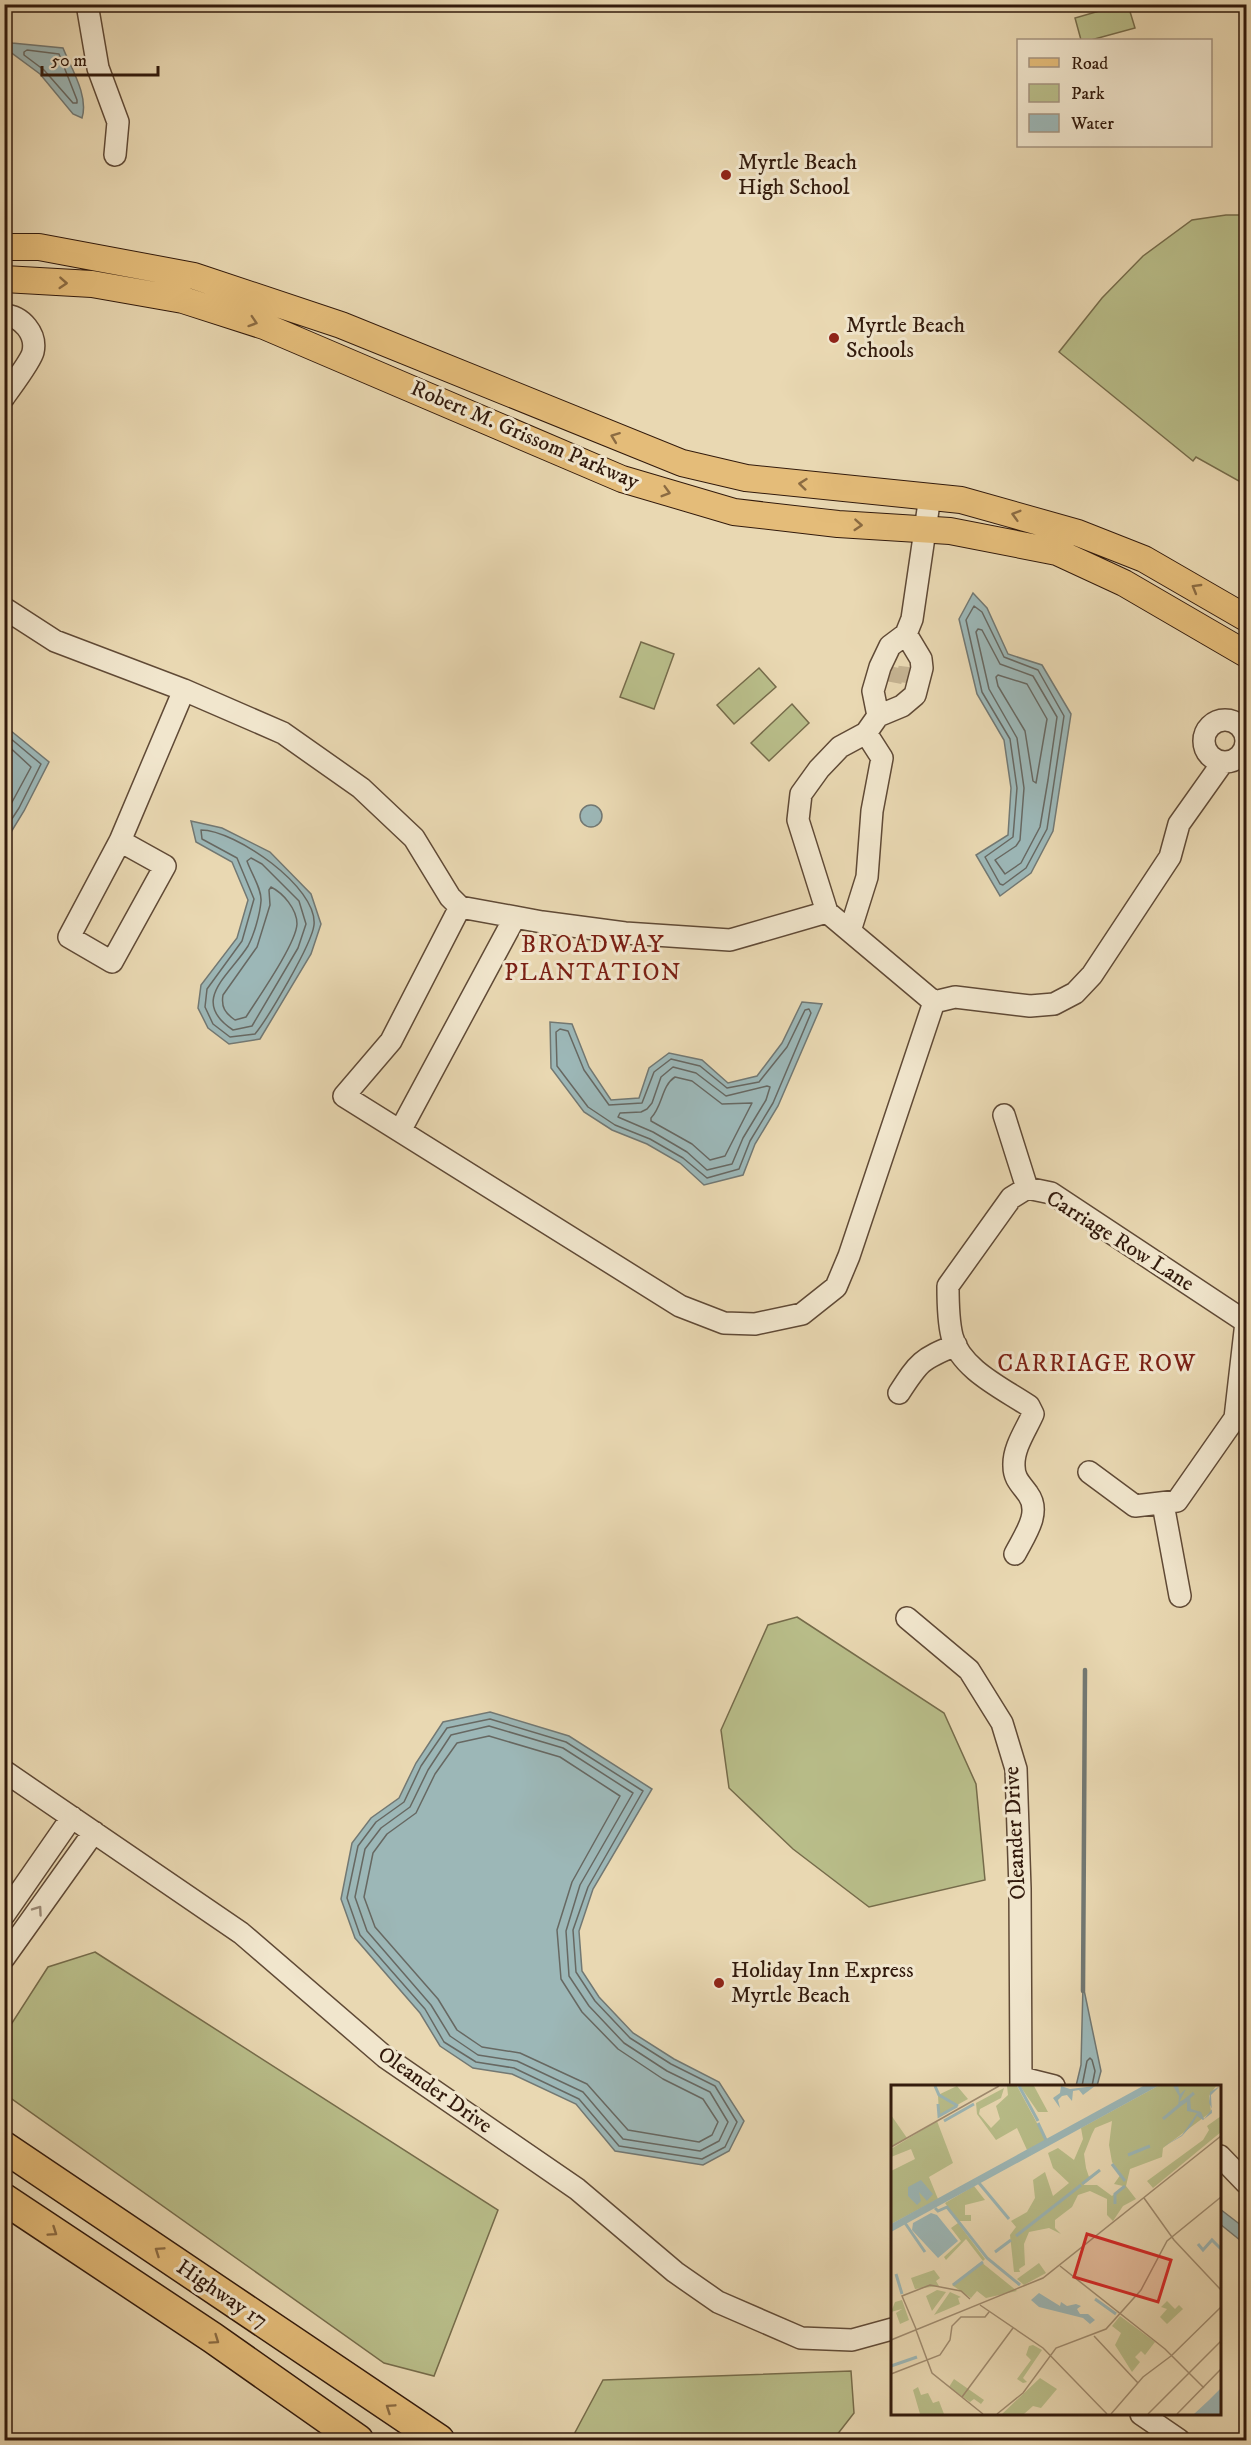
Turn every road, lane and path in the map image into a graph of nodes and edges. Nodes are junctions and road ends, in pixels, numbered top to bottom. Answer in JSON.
{"nodes":[{"id":1,"x":87,"y":4,"type":"edge"},
{"id":2,"x":115,"y":156,"type":"dead end"},
{"id":3,"x":4,"y":247,"type":"edge"},
{"id":4,"x":4,"y":279,"type":"edge"},
{"id":5,"x":4,"y":315,"type":"edge"},
{"id":6,"x":4,"y":397,"type":"edge"},
{"id":7,"x":930,"y":496,"type":"junction"},
{"id":8,"x":925,"y":530,"type":"junction"},
{"id":9,"x":4,"y":608,"type":"edge"},
{"id":10,"x":1246,"y":618,"type":"edge"},
{"id":11,"x":1246,"y":654,"type":"edge"},
{"id":12,"x":903,"y":656,"type":"junction"},
{"id":13,"x":184,"y":690,"type":"junction"},
{"id":14,"x":902,"y":706,"type":"junction"},
{"id":15,"x":873,"y":716,"type":"junction"},
{"id":16,"x":1223,"y":762,"type":"dead end"},
{"id":17,"x":120,"y":841,"type":"junction"},
{"id":18,"x":460,"y":907,"type":"junction"},
{"id":19,"x":827,"y":912,"type":"junction"},
{"id":20,"x":515,"y":917,"type":"junction"},
{"id":21,"x":850,"y":931,"type":"junction"},
{"id":22,"x":934,"y":1002,"type":"junction"},
{"id":23,"x":1004,"y":1115,"type":"dead end"},
{"id":24,"x":400,"y":1131,"type":"junction"},
{"id":25,"x":1027,"y":1188,"type":"junction"},
{"id":26,"x":1246,"y":1322,"type":"edge"},
{"id":27,"x":956,"y":1345,"type":"junction"},
{"id":28,"x":899,"y":1393,"type":"dead end"},
{"id":29,"x":1089,"y":1472,"type":"dead end"},
{"id":30,"x":1163,"y":1504,"type":"junction"},
{"id":31,"x":1015,"y":1554,"type":"dead end"},
{"id":32,"x":1180,"y":1596,"type":"dead end"},
{"id":33,"x":907,"y":1618,"type":"dead end"},
{"id":34,"x":4,"y":1771,"type":"edge"},
{"id":35,"x":72,"y":1816,"type":"junction"},
{"id":36,"x":94,"y":1832,"type":"junction"},
{"id":37,"x":4,"y":1915,"type":"edge"},
{"id":38,"x":4,"y":1958,"type":"edge"},
{"id":39,"x":1021,"y":2082,"type":"edge"},
{"id":40,"x":1046,"y":2085,"type":"edge"},
{"id":41,"x":4,"y":2147,"type":"edge"},
{"id":42,"x":1221,"y":2155,"type":"edge"},
{"id":43,"x":1221,"y":2156,"type":"edge"},
{"id":44,"x":1246,"y":2165,"type":"edge"},
{"id":45,"x":1246,"y":2183,"type":"edge"},
{"id":46,"x":4,"y":2199,"type":"edge"},
{"id":47,"x":891,"y":2329,"type":"edge"},
{"id":48,"x":1142,"y":2415,"type":"edge"},
{"id":49,"x":358,"y":2440,"type":"edge"},
{"id":50,"x":438,"y":2440,"type":"edge"},
{"id":51,"x":1179,"y":2440,"type":"edge"}],
"edges":[{"from":1,"to":2,"type":"street"},
{"from":7,"to":3,"type":"main road","name":"Robert M. Grissom Parkway","one_way":true},
{"from":4,"to":8,"type":"main road","name":"Robert M. Grissom Parkway","one_way":true},
{"from":5,"to":6,"type":"street"},
{"from":7,"to":8,"type":"street"},
{"from":10,"to":7,"type":"main road","name":"Robert M. Grissom Parkway","one_way":true},
{"from":8,"to":11,"type":"main road","name":"Robert M. Grissom Parkway"},
{"from":8,"to":12,"type":"street"},
{"from":9,"to":13,"type":"street"},
{"from":12,"to":14,"type":"street"},
{"from":12,"to":14,"type":"street"},
{"from":12,"to":15,"type":"street"},
{"from":12,"to":15,"type":"street"},
{"from":13,"to":17,"type":"street"},
{"from":13,"to":18,"type":"street"},
{"from":14,"to":15,"type":"street"},
{"from":15,"to":19,"type":"street"},
{"from":15,"to":21,"type":"street"},
{"from":16,"to":22,"type":"street"},
{"from":17,"to":17,"type":"street"},
{"from":18,"to":20,"type":"street"},
{"from":18,"to":24,"type":"street"},
{"from":19,"to":20,"type":"street"},
{"from":19,"to":21,"type":"street"},
{"from":20,"to":24,"type":"street"},
{"from":21,"to":22,"type":"street"},
{"from":22,"to":24,"type":"street"},
{"from":23,"to":25,"type":"street"},
{"from":25,"to":26,"type":"street","name":"Carriage Row Lane"},
{"from":25,"to":27,"type":"street","name":"Carriage Row Lane"},
{"from":26,"to":30,"type":"street","name":"Carriage Row Lane"},
{"from":27,"to":28,"type":"street"},
{"from":27,"to":31,"type":"street","name":"Carriage Row Lane"},
{"from":29,"to":30,"type":"street"},
{"from":30,"to":32,"type":"street"},
{"from":33,"to":39,"type":"street","name":"Oleander Drive"},
{"from":34,"to":35,"type":"street","name":"Oleander Drive"},
{"from":35,"to":36,"type":"street","name":"Oleander Drive"},
{"from":35,"to":37,"type":"street"},
{"from":38,"to":36,"type":"street","one_way":true},
{"from":36,"to":47,"type":"street","name":"Oleander Drive"},
{"from":39,"to":40,"type":"street"},
{"from":50,"to":41,"type":"highway","name":"Highway 17","one_way":true},
{"from":42,"to":44,"type":"street"},
{"from":43,"to":45,"type":"street"},
{"from":46,"to":49,"type":"highway","name":"Highway 17","one_way":true},
{"from":48,"to":51,"type":"street"}]}
